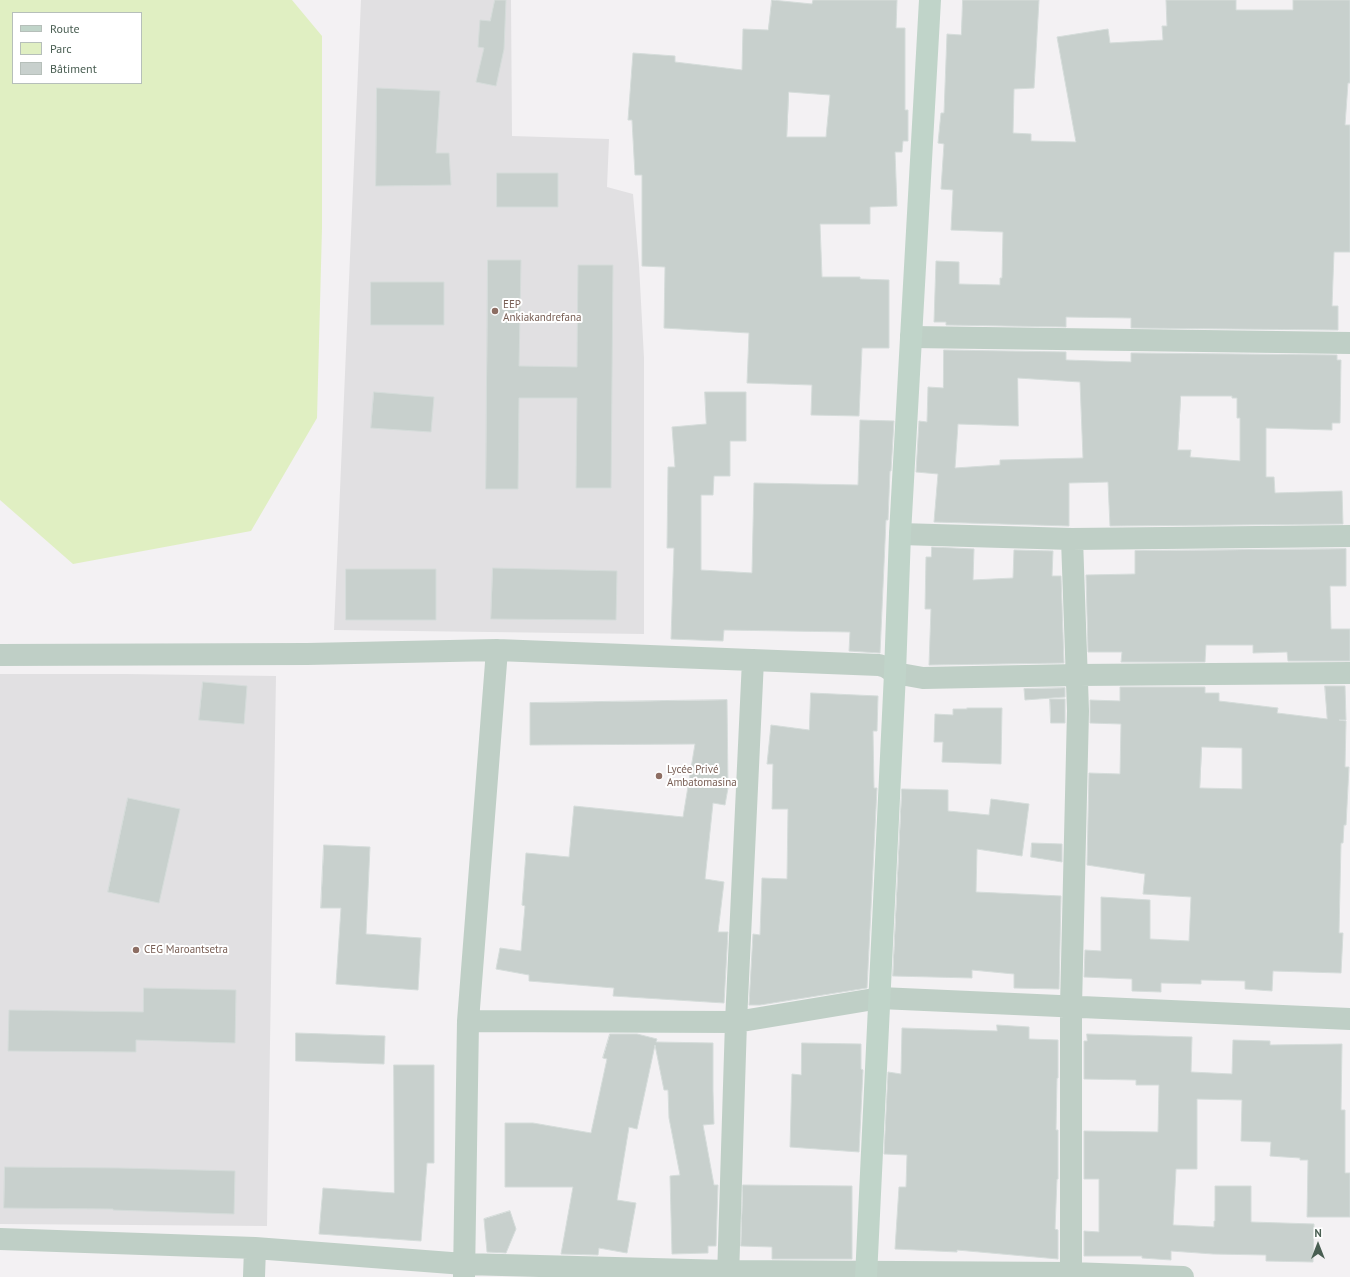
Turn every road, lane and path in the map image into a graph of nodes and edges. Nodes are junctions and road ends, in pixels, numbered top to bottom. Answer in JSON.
{"nodes":[{"id":1,"x":930,"y":0,"type":"edge"},
{"id":2,"x":912,"y":337,"type":"junction"},
{"id":3,"x":1350,"y":343,"type":"edge"},
{"id":4,"x":900,"y":534,"type":"junction"},
{"id":5,"x":1350,"y":536,"type":"edge"},
{"id":6,"x":1072,"y":539,"type":"junction"},
{"id":7,"x":497,"y":650,"type":"junction"},
{"id":8,"x":0,"y":654,"type":"edge"},
{"id":9,"x":753,"y":660,"type":"junction"},
{"id":10,"x":895,"y":673,"type":"junction"},
{"id":11,"x":1350,"y":673,"type":"edge"},
{"id":12,"x":1077,"y":675,"type":"junction"},
{"id":13,"x":880,"y":998,"type":"junction"},
{"id":14,"x":1071,"y":1006,"type":"junction"},
{"id":15,"x":1350,"y":1019,"type":"edge"},
{"id":16,"x":468,"y":1021,"type":"junction"},
{"id":17,"x":736,"y":1022,"type":"junction"},
{"id":18,"x":0,"y":1238,"type":"edge"},
{"id":19,"x":255,"y":1248,"type":"junction"},
{"id":20,"x":464,"y":1271,"type":"edge"},
{"id":21,"x":728,"y":1274,"type":"edge"},
{"id":22,"x":866,"y":1274,"type":"edge"},
{"id":23,"x":1071,"y":1275,"type":"edge"},
{"id":24,"x":254,"y":1277,"type":"edge"},
{"id":25,"x":1183,"y":1277,"type":"edge"}],
"edges":[{"from":1,"to":2,"type":"main road"},
{"from":2,"to":3,"type":"street"},
{"from":2,"to":4,"type":"main road"},
{"from":4,"to":6,"type":"street"},
{"from":4,"to":10,"type":"main road"},
{"from":5,"to":6,"type":"street"},
{"from":6,"to":12,"type":"street"},
{"from":7,"to":8,"type":"street"},
{"from":7,"to":9,"type":"street"},
{"from":7,"to":16,"type":"street"},
{"from":9,"to":10,"type":"street"},
{"from":9,"to":17,"type":"street"},
{"from":10,"to":12,"type":"street"},
{"from":10,"to":13,"type":"main road"},
{"from":11,"to":12,"type":"street"},
{"from":12,"to":14,"type":"street"},
{"from":13,"to":14,"type":"street"},
{"from":13,"to":17,"type":"street"},
{"from":13,"to":22,"type":"main road"},
{"from":14,"to":15,"type":"street"},
{"from":14,"to":23,"type":"street"},
{"from":16,"to":17,"type":"street"},
{"from":16,"to":20,"type":"street"},
{"from":17,"to":21,"type":"street"},
{"from":18,"to":19,"type":"street"},
{"from":19,"to":20,"type":"street"},
{"from":19,"to":24,"type":"street"},
{"from":20,"to":21,"type":"street"},
{"from":21,"to":22,"type":"street"},
{"from":22,"to":23,"type":"street"},
{"from":23,"to":25,"type":"street"}]}
